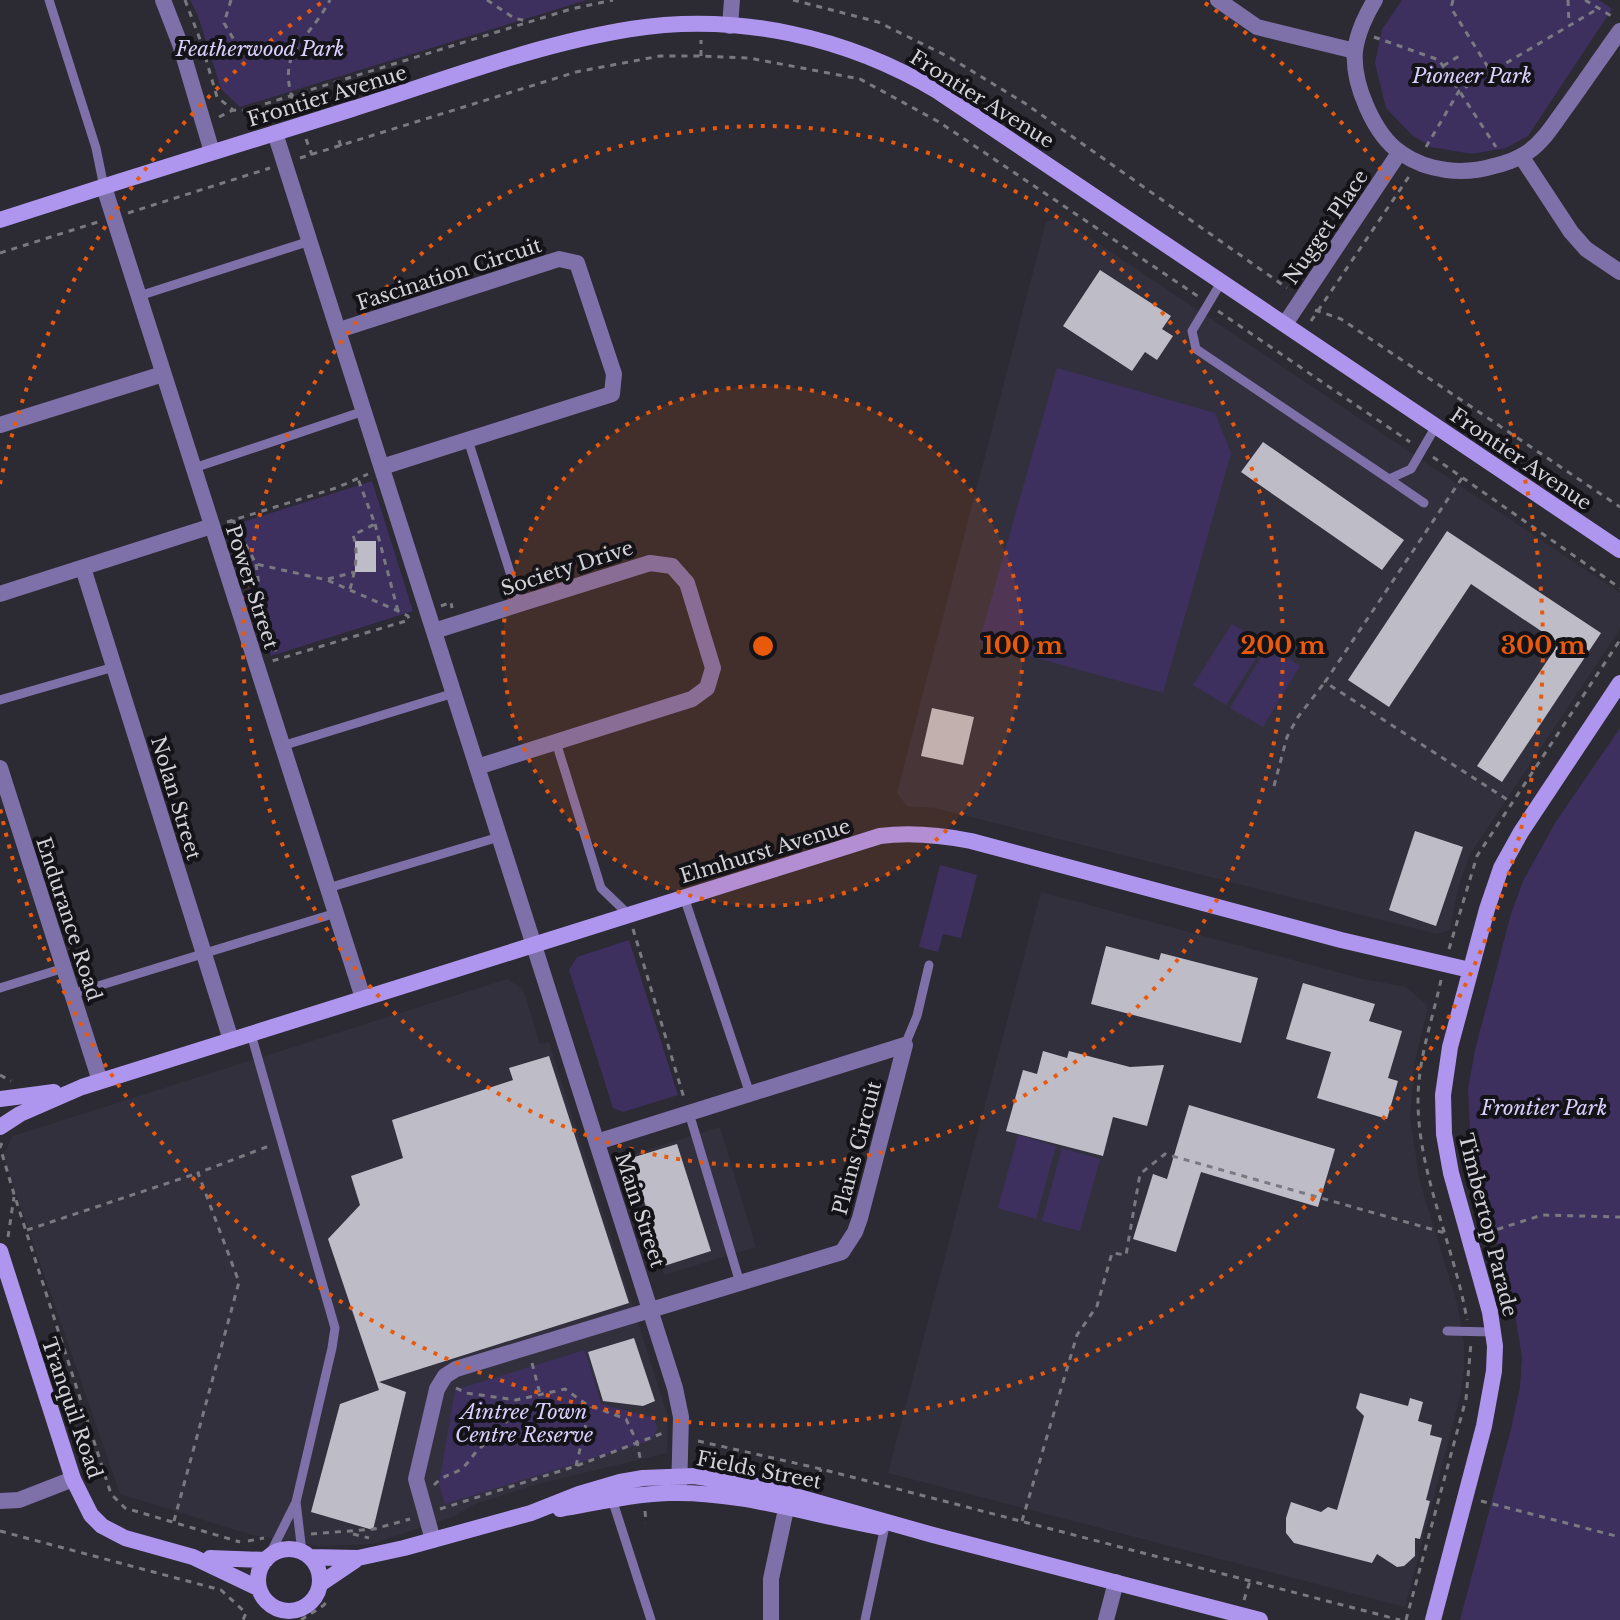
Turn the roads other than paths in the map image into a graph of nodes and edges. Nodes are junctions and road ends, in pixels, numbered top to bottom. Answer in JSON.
{"nodes":[{"id":1,"x":49,"y":0,"type":"edge"},
{"id":2,"x":163,"y":0,"type":"edge"},
{"id":3,"x":732,"y":0,"type":"edge"},
{"id":4,"x":1218,"y":0,"type":"edge"},
{"id":5,"x":1375,"y":0,"type":"edge"},
{"id":6,"x":730,"y":26,"type":"junction"},
{"id":7,"x":1620,"y":31,"type":"edge"},
{"id":8,"x":1355,"y":51,"type":"junction"},
{"id":9,"x":275,"y":133,"type":"junction"},
{"id":10,"x":212,"y":152,"type":"junction"},
{"id":11,"x":1399,"y":153,"type":"junction"},
{"id":12,"x":1514,"y":160,"type":"junction"},
{"id":13,"x":104,"y":187,"type":"junction"},
{"id":14,"x":0,"y":220,"type":"edge"},
{"id":15,"x":310,"y":241,"type":"junction"},
{"id":16,"x":1620,"y":272,"type":"edge"},
{"id":17,"x":1222,"y":281,"type":"junction"},
{"id":18,"x":139,"y":296,"type":"junction"},
{"id":19,"x":1285,"y":324,"type":"junction"},
{"id":20,"x":339,"y":330,"type":"junction"},
{"id":21,"x":163,"y":374,"type":"junction"},
{"id":22,"x":364,"y":411,"type":"junction"},
{"id":23,"x":0,"y":425,"type":"edge"},
{"id":24,"x":1436,"y":426,"type":"junction"},
{"id":25,"x":468,"y":440,"type":"junction"},
{"id":26,"x":382,"y":467,"type":"junction"},
{"id":27,"x":194,"y":468,"type":"junction"},
{"id":28,"x":1389,"y":479,"type":"junction"},
{"id":29,"x":1424,"y":503,"type":"dead end"},
{"id":30,"x":212,"y":526,"type":"junction"},
{"id":31,"x":1620,"y":550,"type":"edge"},
{"id":32,"x":83,"y":568,"type":"junction"},
{"id":33,"x":0,"y":594,"type":"edge"},
{"id":34,"x":520,"y":604,"type":"junction"},
{"id":35,"x":434,"y":631,"type":"junction"},
{"id":36,"x":114,"y":667,"type":"junction"},
{"id":37,"x":1620,"y":683,"type":"edge"},
{"id":38,"x":454,"y":693,"type":"junction"},
{"id":39,"x":0,"y":700,"type":"edge"},
{"id":40,"x":556,"y":742,"type":"junction"},
{"id":41,"x":282,"y":746,"type":"junction"},
{"id":42,"x":477,"y":767,"type":"junction"},
{"id":43,"x":0,"y":768,"type":"edge"},
{"id":44,"x":499,"y":837,"type":"junction"},
{"id":45,"x":328,"y":888,"type":"junction"},
{"id":46,"x":684,"y":897,"type":"junction"},
{"id":47,"x":336,"y":913,"type":"junction"},
{"id":48,"x":629,"y":915,"type":"junction"},
{"id":49,"x":534,"y":944,"type":"junction"},
{"id":50,"x":203,"y":953,"type":"junction"},
{"id":51,"x":929,"y":965,"type":"dead end"},
{"id":52,"x":64,"y":968,"type":"junction"},
{"id":53,"x":1470,"y":970,"type":"junction"},
{"id":54,"x":0,"y":988,"type":"edge"},
{"id":55,"x":72,"y":994,"type":"junction"},
{"id":56,"x":363,"y":998,"type":"junction"},
{"id":57,"x":251,"y":1034,"type":"junction"},
{"id":58,"x":231,"y":1040,"type":"junction"},
{"id":59,"x":905,"y":1045,"type":"junction"},
{"id":60,"x":100,"y":1081,"type":"junction"},
{"id":61,"x":82,"y":1087,"type":"junction"},
{"id":62,"x":750,"y":1094,"type":"junction"},
{"id":63,"x":0,"y":1099,"type":"edge"},
{"id":64,"x":689,"y":1113,"type":"junction"},
{"id":65,"x":0,"y":1127,"type":"edge"},
{"id":66,"x":597,"y":1142,"type":"junction"},
{"id":67,"x":1,"y":1253,"type":"edge"},
{"id":68,"x":740,"y":1283,"type":"junction"},
{"id":69,"x":651,"y":1310,"type":"junction"},
{"id":70,"x":1447,"y":1331,"type":"dead end"},
{"id":71,"x":1493,"y":1332,"type":"junction"},
{"id":72,"x":680,"y":1475,"type":"junction"},
{"id":73,"x":73,"y":1479,"type":"junction"},
{"id":74,"x":679,"y":1493,"type":"junction"},
{"id":75,"x":612,"y":1499,"type":"junction"},
{"id":76,"x":0,"y":1501,"type":"edge"},
{"id":77,"x":787,"y":1501,"type":"junction"},
{"id":78,"x":296,"y":1502,"type":"junction"},
{"id":79,"x":531,"y":1513,"type":"junction"},
{"id":80,"x":885,"y":1524,"type":"junction"},
{"id":81,"x":433,"y":1540,"type":"junction"},
{"id":82,"x":306,"y":1555,"type":"junction"},
{"id":83,"x":193,"y":1557,"type":"junction"},
{"id":84,"x":267,"y":1558,"type":"junction"},
{"id":85,"x":358,"y":1558,"type":"junction"},
{"id":86,"x":1116,"y":1582,"type":"junction"},
{"id":87,"x":320,"y":1584,"type":"junction"},
{"id":88,"x":260,"y":1592,"type":"junction"},
{"id":89,"x":294,"y":1615,"type":"edge"},
{"id":90,"x":264,"y":1620,"type":"edge"},
{"id":91,"x":651,"y":1620,"type":"edge"},
{"id":92,"x":771,"y":1620,"type":"edge"},
{"id":93,"x":865,"y":1620,"type":"edge"},
{"id":94,"x":1106,"y":1620,"type":"edge"},
{"id":95,"x":1260,"y":1620,"type":"edge"},
{"id":96,"x":1433,"y":1620,"type":"edge"}],
"edges":[{"from":1,"to":13,"type":"lane"},
{"from":2,"to":10,"type":"street"},
{"from":3,"to":6,"type":"street"},
{"from":4,"to":8,"type":"street"},
{"from":5,"to":8,"type":"street"},
{"from":6,"to":9,"type":"street","name":"Frontier Avenue"},
{"from":6,"to":17,"type":"street","name":"Frontier Avenue"},
{"from":7,"to":12,"type":"street"},
{"from":8,"to":11,"type":"street"},
{"from":9,"to":10,"type":"street","name":"Frontier Avenue"},
{"from":9,"to":15,"type":"street","name":"Main Street"},
{"from":10,"to":13,"type":"street","name":"Frontier Avenue"},
{"from":11,"to":12,"type":"street"},
{"from":11,"to":19,"type":"street","name":"Nugget Place"},
{"from":12,"to":16,"type":"street"},
{"from":13,"to":14,"type":"street","name":"Frontier Avenue"},
{"from":13,"to":18,"type":"street","name":"Power Street"},
{"from":15,"to":18,"type":"lane"},
{"from":15,"to":20,"type":"street","name":"Main Street"},
{"from":17,"to":19,"type":"street","name":"Frontier Avenue"},
{"from":17,"to":28,"type":"lane"},
{"from":18,"to":21,"type":"street","name":"Power Street"},
{"from":19,"to":24,"type":"street","name":"Frontier Avenue"},
{"from":20,"to":22,"type":"street","name":"Main Street"},
{"from":20,"to":25,"type":"street","name":"Fascination Circuit"},
{"from":21,"to":23,"type":"street"},
{"from":21,"to":27,"type":"street","name":"Power Street"},
{"from":22,"to":26,"type":"street","name":"Main Street"},
{"from":22,"to":27,"type":"lane"},
{"from":24,"to":28,"type":"lane"},
{"from":24,"to":31,"type":"street","name":"Frontier Avenue"},
{"from":25,"to":26,"type":"street","name":"Fascination Circuit"},
{"from":25,"to":34,"type":"lane"},
{"from":26,"to":35,"type":"street","name":"Main Street"},
{"from":27,"to":30,"type":"street","name":"Power Street"},
{"from":28,"to":29,"type":"lane"},
{"from":30,"to":32,"type":"street"},
{"from":30,"to":41,"type":"street","name":"Power Street"},
{"from":32,"to":33,"type":"street"},
{"from":32,"to":36,"type":"street","name":"Nolan Street"},
{"from":34,"to":35,"type":"street","name":"Society Drive"},
{"from":34,"to":40,"type":"street","name":"Society Drive"},
{"from":35,"to":38,"type":"street","name":"Main Street"},
{"from":36,"to":39,"type":"lane"},
{"from":36,"to":50,"type":"street","name":"Nolan Street"},
{"from":37,"to":53,"type":"street","name":"Timbertop Parade"},
{"from":38,"to":41,"type":"lane"},
{"from":38,"to":42,"type":"street","name":"Main Street"},
{"from":40,"to":42,"type":"street","name":"Society Drive"},
{"from":40,"to":48,"type":"lane"},
{"from":41,"to":45,"type":"street","name":"Power Street"},
{"from":42,"to":44,"type":"street","name":"Main Street"},
{"from":43,"to":52,"type":"street","name":"Endurance Road"},
{"from":44,"to":45,"type":"lane"},
{"from":44,"to":49,"type":"street","name":"Main Street"},
{"from":45,"to":47,"type":"street","name":"Power Street"},
{"from":46,"to":48,"type":"street","name":"Elmhurst Avenue"},
{"from":46,"to":53,"type":"street","name":"Elmhurst Avenue"},
{"from":46,"to":62,"type":"lane"},
{"from":47,"to":50,"type":"lane"},
{"from":47,"to":56,"type":"street","name":"Power Street"},
{"from":48,"to":49,"type":"street","name":"Elmhurst Avenue"},
{"from":49,"to":56,"type":"street","name":"Elmhurst Avenue"},
{"from":49,"to":66,"type":"street","name":"Main Street"},
{"from":50,"to":55,"type":"lane"},
{"from":50,"to":58,"type":"street","name":"Nolan Street"},
{"from":51,"to":59,"type":"lane","name":"Plains Circuit"},
{"from":52,"to":54,"type":"lane"},
{"from":52,"to":55,"type":"street","name":"Endurance Road"},
{"from":53,"to":71,"type":"street","name":"Timbertop Parade"},
{"from":55,"to":60,"type":"street","name":"Endurance Road"},
{"from":56,"to":57,"type":"street","name":"Elmhurst Avenue"},
{"from":57,"to":58,"type":"street","name":"Elmhurst Avenue"},
{"from":57,"to":78,"type":"lane"},
{"from":58,"to":60,"type":"street","name":"Elmhurst Avenue"},
{"from":59,"to":62,"type":"street","name":"Plains Circuit"},
{"from":59,"to":68,"type":"street","name":"Plains Circuit"},
{"from":60,"to":61,"type":"street","name":"Elmhurst Avenue"},
{"from":61,"to":63,"type":"street","name":"Elmhurst Avenue"},
{"from":61,"to":65,"type":"street","name":"Elmhurst Avenue"},
{"from":62,"to":64,"type":"street","name":"Plains Circuit"},
{"from":64,"to":66,"type":"street","name":"Plains Circuit"},
{"from":64,"to":68,"type":"lane"},
{"from":66,"to":69,"type":"street","name":"Main Street"},
{"from":67,"to":73,"type":"street","name":"Tranquil Road"},
{"from":68,"to":69,"type":"street","name":"Plains Circuit"},
{"from":69,"to":72,"type":"street","name":"Main Street"},
{"from":69,"to":81,"type":"street","name":"Plains Circuit"},
{"from":70,"to":71,"type":"lane"},
{"from":71,"to":96,"type":"street","name":"Timbertop Parade"},
{"from":72,"to":74,"type":"street","name":"Main Street"},
{"from":72,"to":77,"type":"street","name":"Fields Street"},
{"from":72,"to":79,"type":"street","name":"Fields Street"},
{"from":73,"to":76,"type":"street"},
{"from":73,"to":83,"type":"street","name":"Tranquil Road"},
{"from":74,"to":75,"type":"street","name":"Fields Street"},
{"from":74,"to":77,"type":"street","name":"Fields Street"},
{"from":75,"to":79,"type":"street","name":"Fields Street"},
{"from":75,"to":91,"type":"lane"},
{"from":77,"to":80,"type":"street","name":"Fields Street"},
{"from":77,"to":92,"type":"street"},
{"from":78,"to":82,"type":"lane"},
{"from":78,"to":84,"type":"lane"},
{"from":79,"to":81,"type":"street","name":"Fields Street"},
{"from":80,"to":86,"type":"street","name":"Fields Street"},
{"from":80,"to":93,"type":"lane"},
{"from":81,"to":85,"type":"street","name":"Fields Street"},
{"from":82,"to":84,"type":"street"},
{"from":82,"to":85,"type":"street","name":"Fields Street"},
{"from":82,"to":87,"type":"street"},
{"from":83,"to":84,"type":"street","name":"Tranquil Road"},
{"from":83,"to":88,"type":"street","name":"Tranquil Road"},
{"from":84,"to":88,"type":"street"},
{"from":85,"to":87,"type":"street","name":"Fields Street"},
{"from":86,"to":94,"type":"street"},
{"from":86,"to":95,"type":"street","name":"Fields Street"},
{"from":87,"to":89,"type":"street"},
{"from":88,"to":89,"type":"street"},
{"from":88,"to":90,"type":"street"}]}
